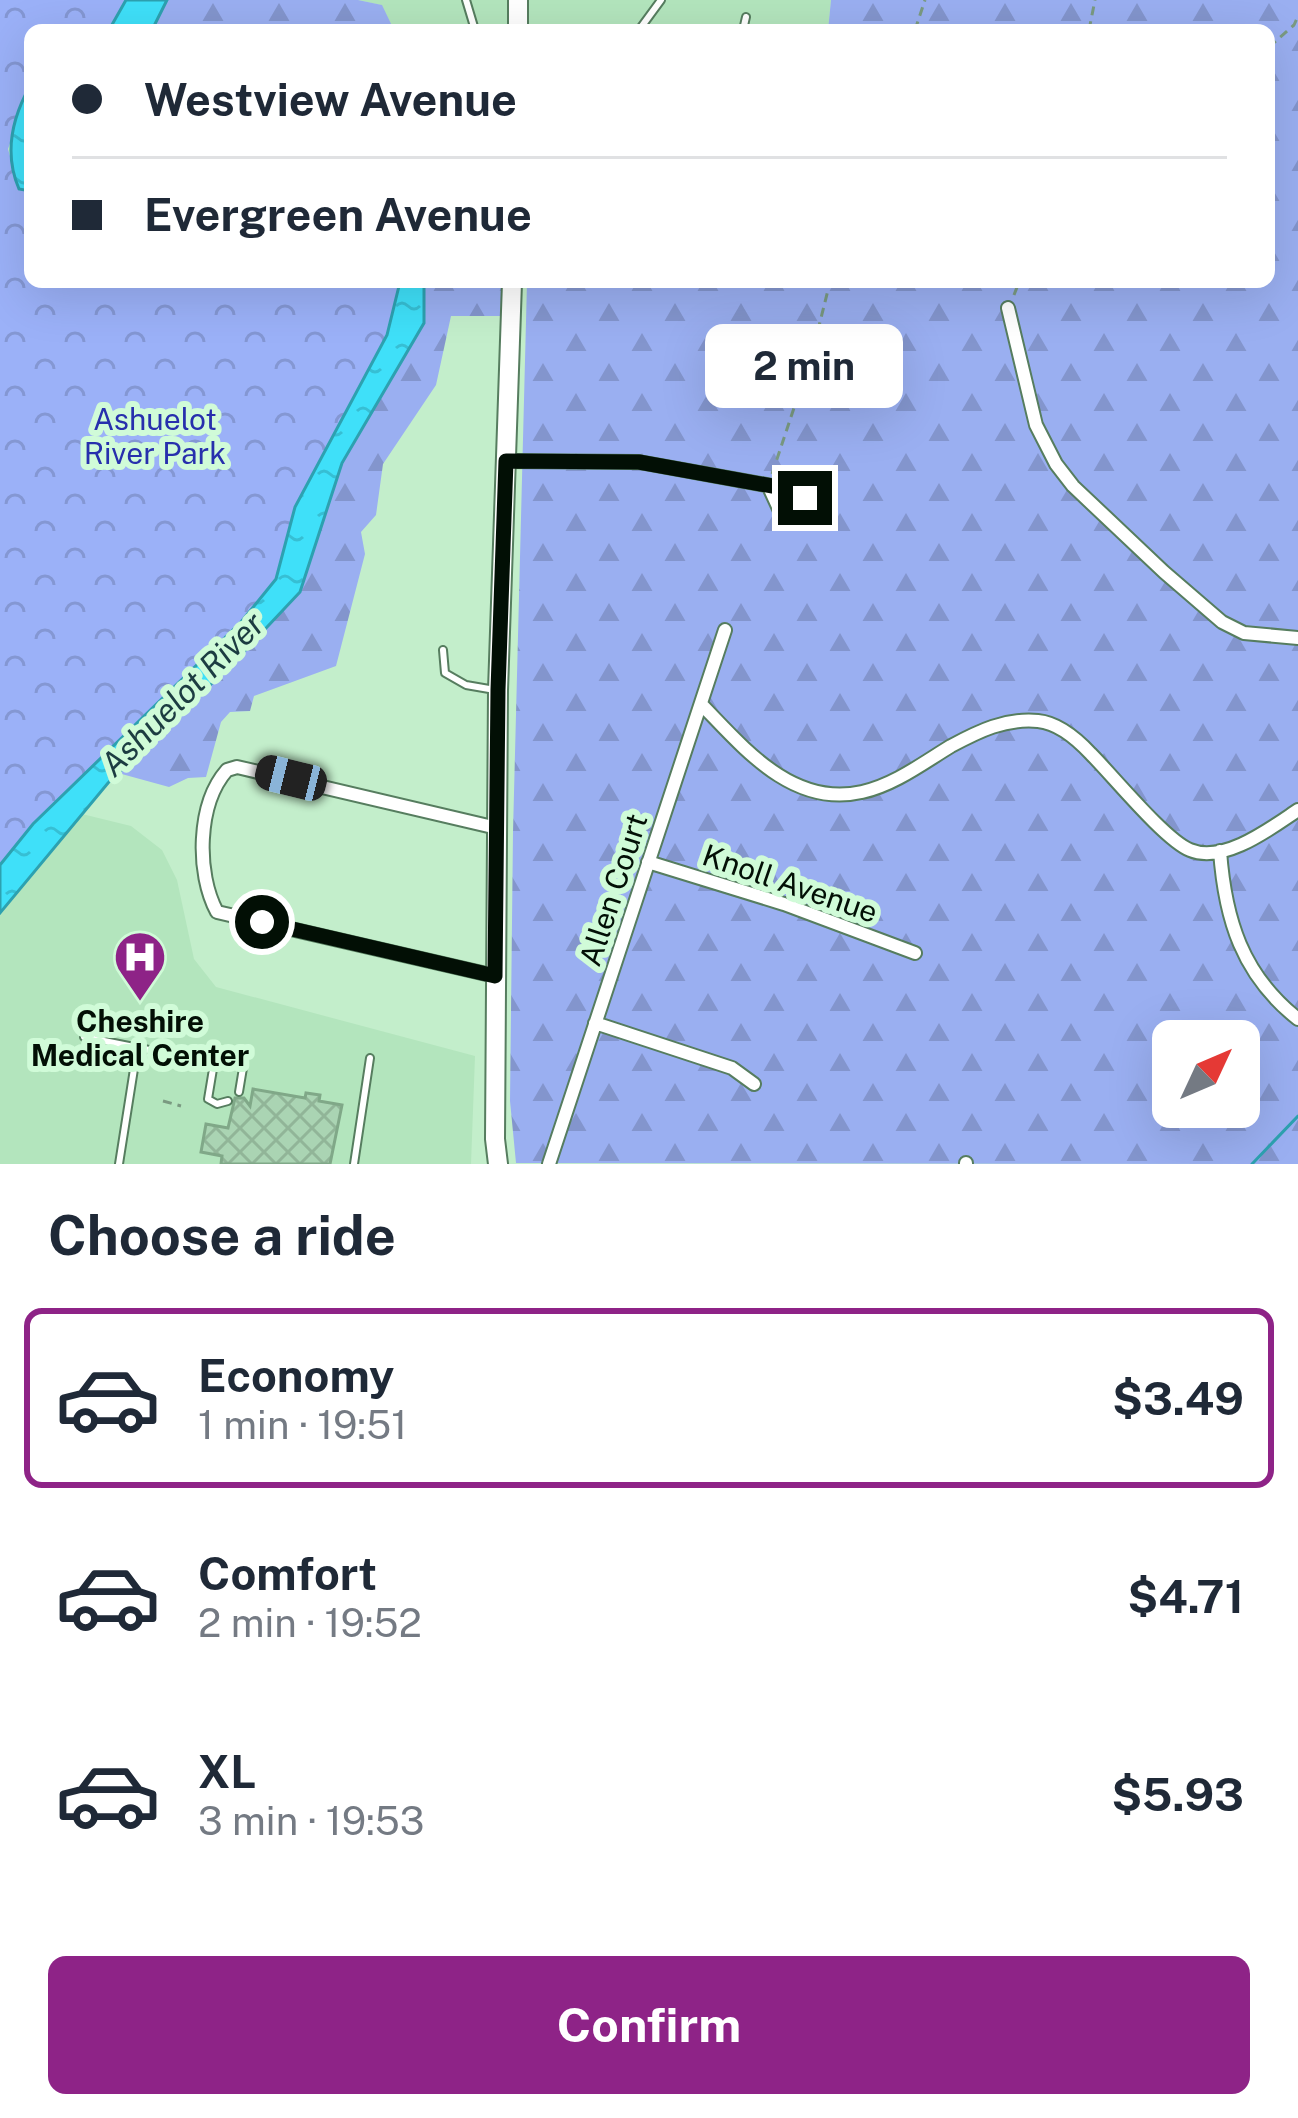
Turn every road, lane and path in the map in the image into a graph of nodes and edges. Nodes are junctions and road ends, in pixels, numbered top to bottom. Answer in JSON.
{"nodes":[{"id":1,"x":1298,"y":16,"type":"edge"},
{"id":2,"x":746,"y":17,"type":"dead end"},
{"id":3,"x":744,"y":24,"type":"edge"},
{"id":4,"x":1275,"y":42,"type":"edge"},
{"id":5,"x":512,"y":288,"type":"edge"},
{"id":6,"x":828,"y":288,"type":"edge"},
{"id":7,"x":1016,"y":288,"type":"edge"},
{"id":8,"x":1008,"y":308,"type":"joint"},
{"id":9,"x":506,"y":461,"type":"junction"},
{"id":10,"x":769,"y":488,"type":"joint"},
{"id":11,"x":725,"y":630,"type":"dead end"},
{"id":12,"x":1298,"y":638,"type":"edge"},
{"id":13,"x":442,"y":650,"type":"dead end"},
{"id":14,"x":498,"y":690,"type":"junction"},
{"id":15,"x":701,"y":704,"type":"junction"},
{"id":16,"x":1298,"y":810,"type":"edge"},
{"id":17,"x":496,"y":828,"type":"junction"},
{"id":18,"x":1220,"y":850,"type":"junction"},
{"id":19,"x":648,"y":862,"type":"junction"},
{"id":20,"x":915,"y":953,"type":"dead end"},
{"id":21,"x":495,"y":976,"type":"junction"},
{"id":22,"x":1298,"y":1019,"type":"edge"},
{"id":23,"x":595,"y":1023,"type":"junction"},
{"id":24,"x":84,"y":1037,"type":"dead end"},
{"id":25,"x":136,"y":1050,"type":"junction"},
{"id":26,"x":370,"y":1058,"type":"dead end"},
{"id":27,"x":243,"y":1068,"type":"dead end"},
{"id":28,"x":754,"y":1084,"type":"dead end"},
{"id":29,"x":239,"y":1092,"type":"dead end"},
{"id":30,"x":163,"y":1101,"type":"dead end"},
{"id":31,"x":228,"y":1101,"type":"dead end"},
{"id":32,"x":181,"y":1106,"type":"dead end"},
{"id":33,"x":495,"y":1139,"type":"junction"},
{"id":34,"x":119,"y":1164,"type":"edge"},
{"id":35,"x":354,"y":1164,"type":"edge"},
{"id":36,"x":488,"y":1164,"type":"edge"},
{"id":37,"x":498,"y":1164,"type":"edge"},
{"id":38,"x":549,"y":1164,"type":"edge"}],
"edges":[{"from":1,"to":4,"type":"path"},
{"from":2,"to":3,"type":"lane"},
{"from":5,"to":9,"type":"main road"},
{"from":6,"to":10,"type":"path"},
{"from":7,"to":8,"type":"path"},
{"from":8,"to":12,"type":"street"},
{"from":9,"to":10,"type":"street"},
{"from":9,"to":14,"type":"main road"},
{"from":11,"to":15,"type":"street","name":"Allen Court"},
{"from":13,"to":14,"type":"lane"},
{"from":14,"to":17,"type":"main road"},
{"from":15,"to":18,"type":"street"},
{"from":15,"to":19,"type":"street","name":"Allen Court"},
{"from":16,"to":18,"type":"street"},
{"from":17,"to":21,"type":"main road"},
{"from":17,"to":21,"type":"street"},
{"from":18,"to":22,"type":"street"},
{"from":19,"to":20,"type":"street","name":"Knoll Avenue"},
{"from":19,"to":23,"type":"street","name":"Allen Court"},
{"from":21,"to":33,"type":"main road"},
{"from":23,"to":28,"type":"street"},
{"from":23,"to":38,"type":"street","name":"Allen Court"},
{"from":24,"to":25,"type":"lane"},
{"from":25,"to":31,"type":"lane"},
{"from":25,"to":34,"type":"lane"},
{"from":26,"to":35,"type":"lane"},
{"from":27,"to":29,"type":"lane"},
{"from":30,"to":32,"type":"path"},
{"from":33,"to":36,"type":"main road"},
{"from":33,"to":37,"type":"main road"}]}
